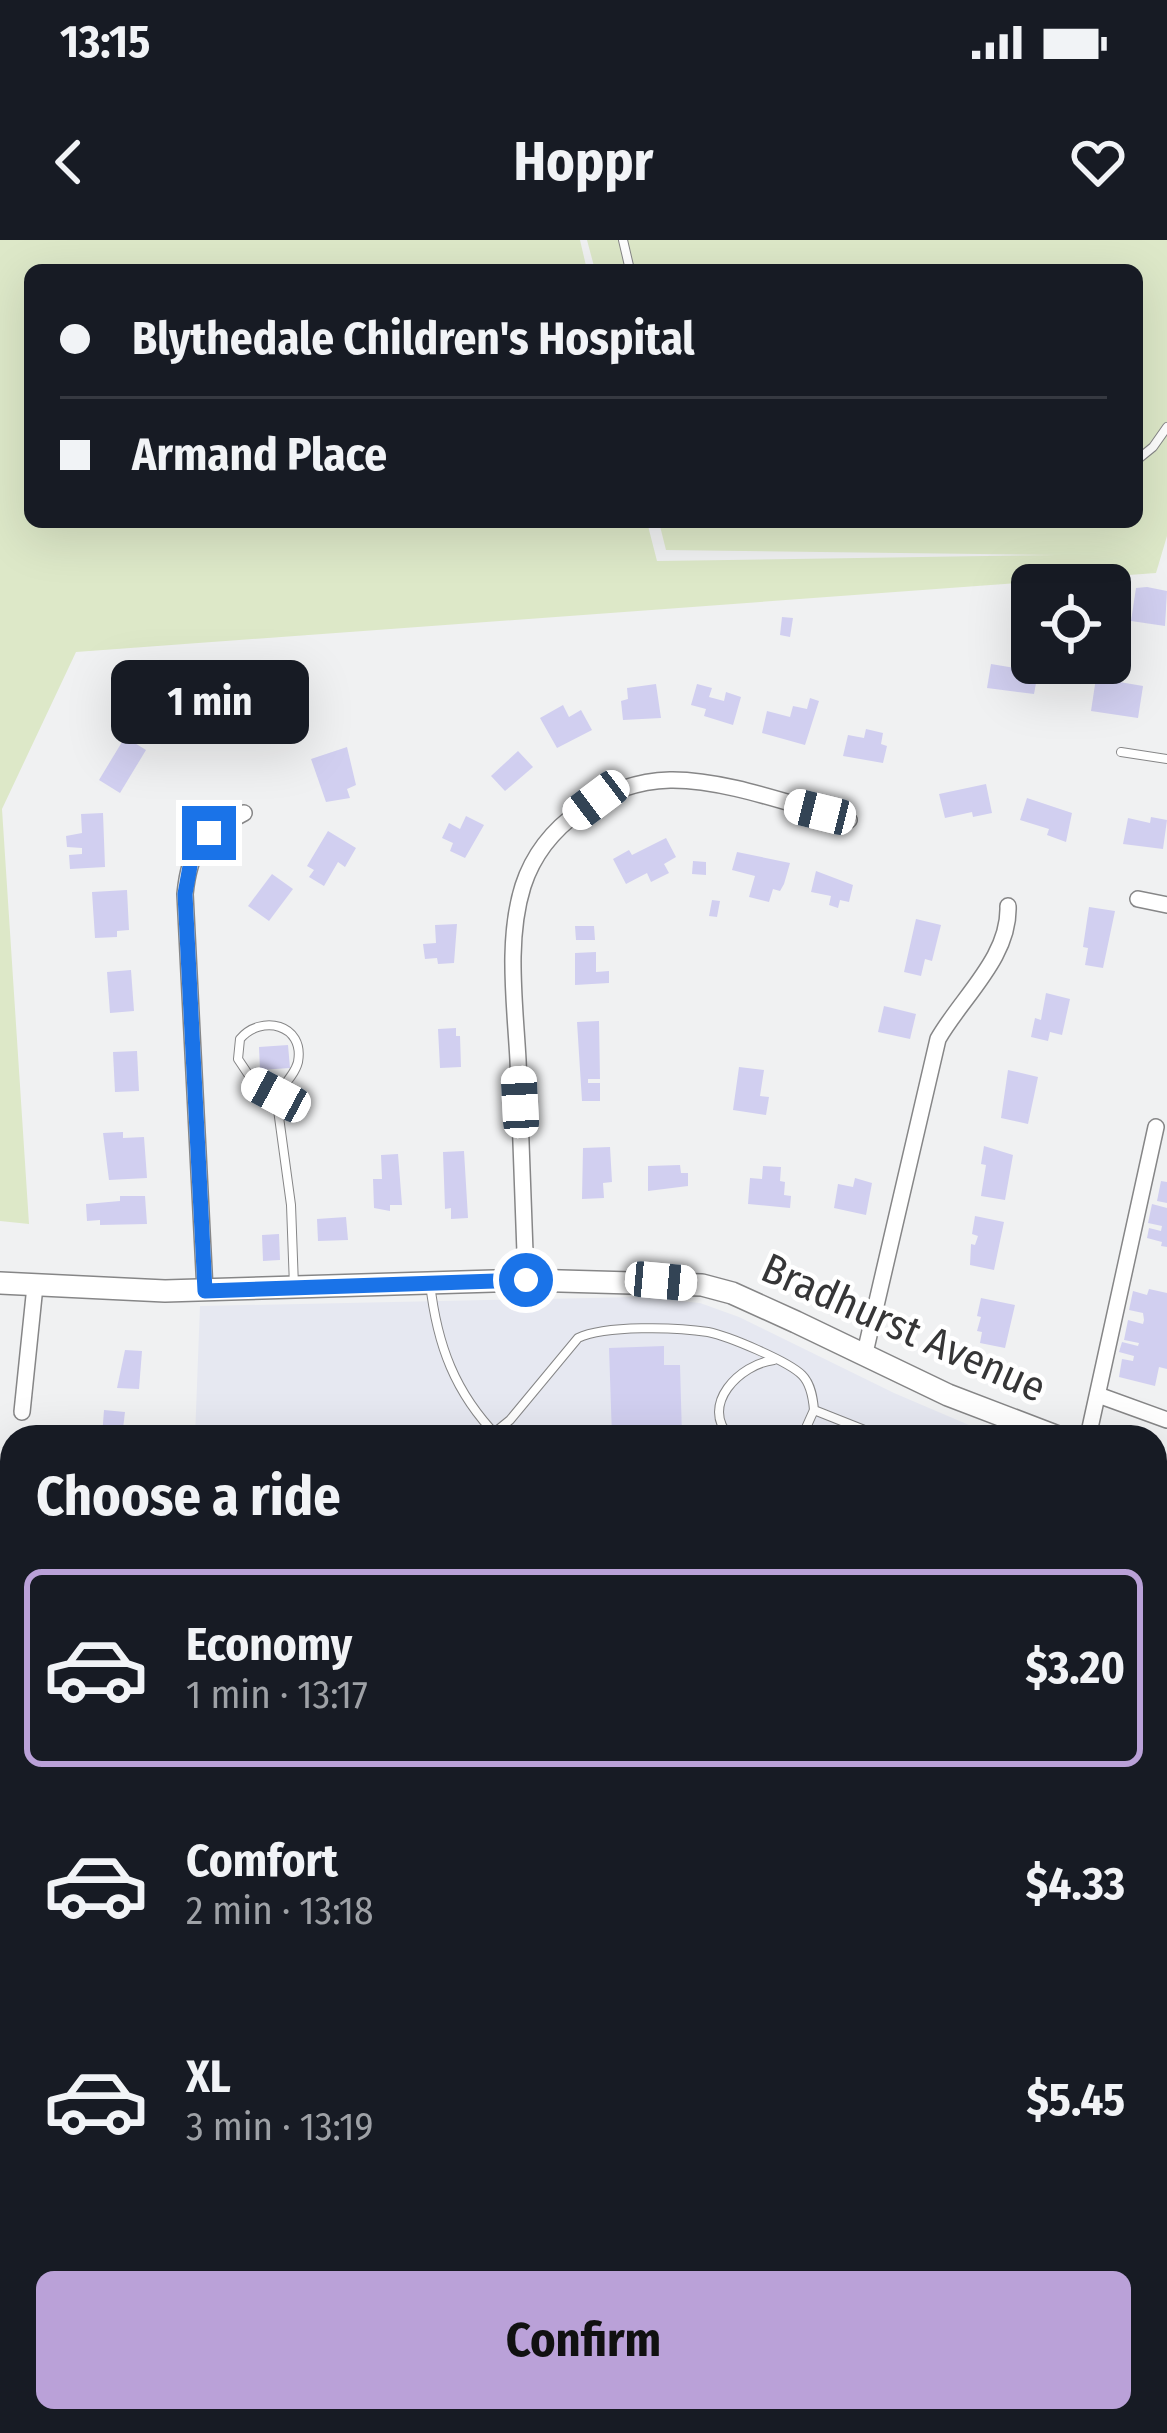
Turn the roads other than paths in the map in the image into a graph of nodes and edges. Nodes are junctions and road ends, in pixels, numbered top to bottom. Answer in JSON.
{"nodes":[{"id":1,"x":1167,"y":427,"type":"edge"},
{"id":2,"x":1143,"y":456,"type":"edge"},
{"id":3,"x":1121,"y":752,"type":"dead end"},
{"id":4,"x":1167,"y":759,"type":"edge"},
{"id":5,"x":244,"y":813,"type":"dead end"},
{"id":6,"x":849,"y":820,"type":"dead end"},
{"id":7,"x":1138,"y":899,"type":"dead end"},
{"id":8,"x":1167,"y":905,"type":"edge"},
{"id":9,"x":1008,"y":906,"type":"dead end"},
{"id":10,"x":276,"y":1095,"type":"junction"},
{"id":11,"x":1156,"y":1127,"type":"dead end"},
{"id":12,"x":526,"y":1280,"type":"junction"},
{"id":13,"x":430,"y":1282,"type":"junction"},
{"id":14,"x":0,"y":1283,"type":"edge"},
{"id":15,"x":35,"y":1286,"type":"junction"},
{"id":16,"x":295,"y":1287,"type":"junction"},
{"id":17,"x":205,"y":1291,"type":"junction"},
{"id":18,"x":864,"y":1357,"type":"junction"},
{"id":19,"x":775,"y":1360,"type":"junction"},
{"id":20,"x":1098,"y":1396,"type":"junction"},
{"id":21,"x":814,"y":1410,"type":"junction"},
{"id":22,"x":22,"y":1412,"type":"dead end"},
{"id":23,"x":1167,"y":1420,"type":"edge"},
{"id":24,"x":486,"y":1425,"type":"edge"},
{"id":25,"x":505,"y":1425,"type":"edge"},
{"id":26,"x":722,"y":1425,"type":"edge"},
{"id":27,"x":807,"y":1425,"type":"edge"},
{"id":28,"x":852,"y":1425,"type":"edge"},
{"id":29,"x":1027,"y":1425,"type":"edge"},
{"id":30,"x":1091,"y":1425,"type":"edge"}],
"edges":[{"from":1,"to":2,"type":"lane"},
{"from":3,"to":4,"type":"lane"},
{"from":5,"to":17,"type":"street"},
{"from":6,"to":12,"type":"street"},
{"from":7,"to":8,"type":"street"},
{"from":9,"to":18,"type":"street"},
{"from":10,"to":10,"type":"lane"},
{"from":10,"to":16,"type":"lane"},
{"from":11,"to":20,"type":"street"},
{"from":12,"to":13,"type":"main road","name":"Bradhurst Avenue"},
{"from":12,"to":18,"type":"main road","name":"Bradhurst Avenue"},
{"from":13,"to":16,"type":"main road","name":"Bradhurst Avenue"},
{"from":13,"to":24,"type":"lane"},
{"from":14,"to":15,"type":"main road","name":"Bradhurst Avenue"},
{"from":15,"to":17,"type":"main road","name":"Bradhurst Avenue"},
{"from":15,"to":22,"type":"street"},
{"from":16,"to":17,"type":"main road","name":"Bradhurst Avenue"},
{"from":18,"to":29,"type":"main road","name":"Bradhurst Avenue"},
{"from":19,"to":21,"type":"lane"},
{"from":19,"to":25,"type":"lane"},
{"from":19,"to":26,"type":"lane"},
{"from":20,"to":23,"type":"street"},
{"from":20,"to":30,"type":"street"},
{"from":21,"to":27,"type":"lane"},
{"from":21,"to":28,"type":"lane"}]}
